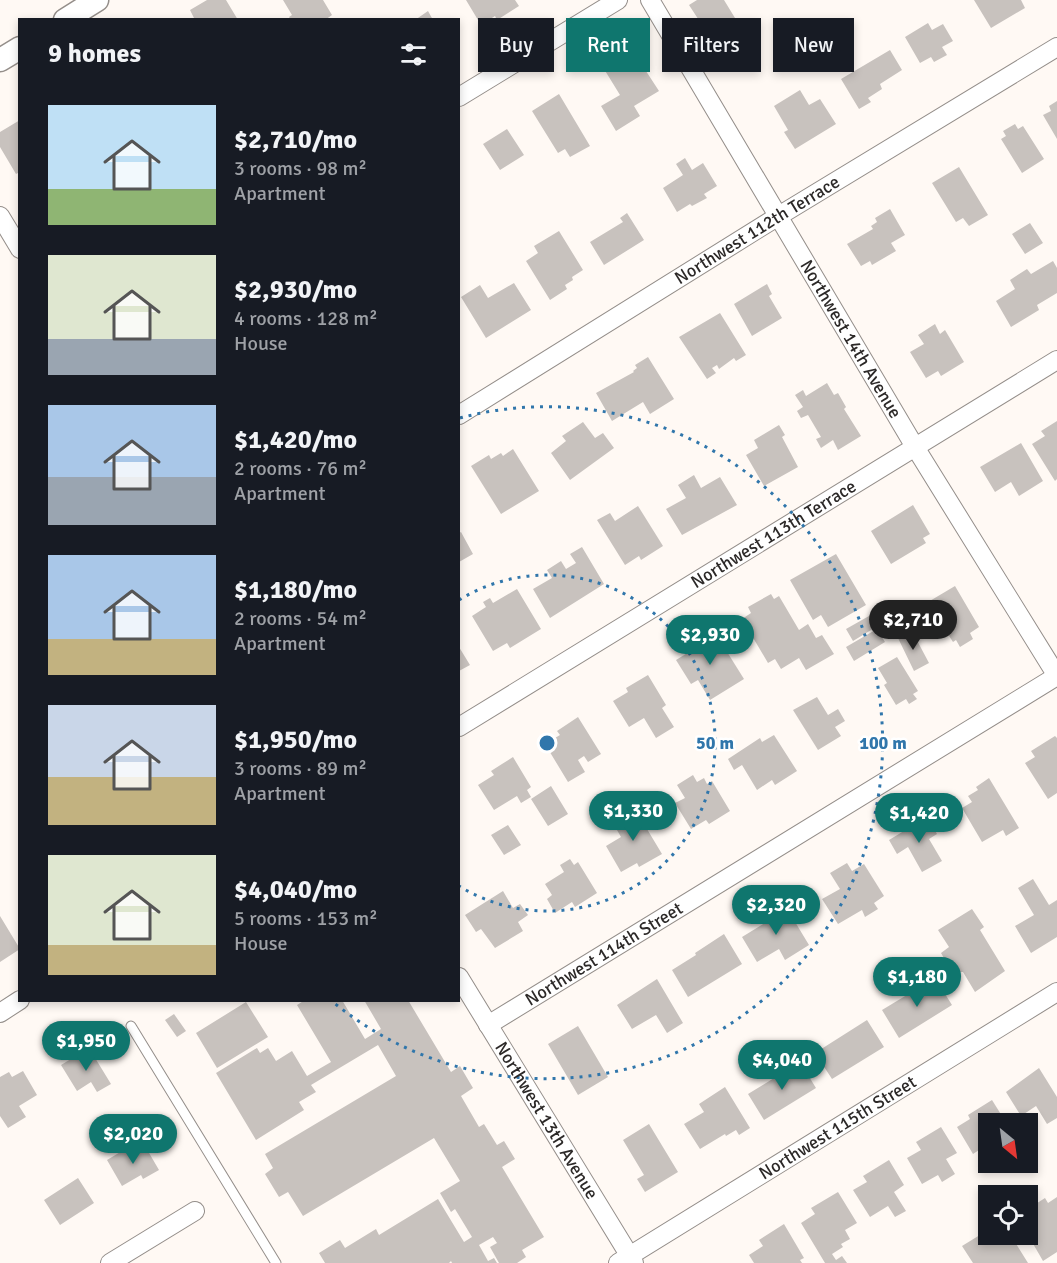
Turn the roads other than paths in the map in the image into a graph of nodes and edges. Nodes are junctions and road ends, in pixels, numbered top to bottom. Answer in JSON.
{"nodes":[{"id":1,"x":97,"y":0,"type":"edge"},
{"id":2,"x":618,"y":0,"type":"edge"},
{"id":3,"x":650,"y":0,"type":"edge"},
{"id":4,"x":68,"y":18,"type":"edge"},
{"id":5,"x":1057,"y":47,"type":"edge"},
{"id":6,"x":18,"y":49,"type":"edge"},
{"id":7,"x":0,"y":60,"type":"edge"},
{"id":8,"x":460,"y":96,"type":"edge"},
{"id":9,"x":0,"y":216,"type":"edge"},
{"id":10,"x":777,"y":217,"type":"junction"},
{"id":11,"x":18,"y":246,"type":"edge"},
{"id":12,"x":1057,"y":360,"type":"edge"},
{"id":13,"x":460,"y":413,"type":"edge"},
{"id":14,"x":915,"y":447,"type":"junction"},
{"id":15,"x":1057,"y":676,"type":"edge"},
{"id":16,"x":460,"y":727,"type":"edge"},
{"id":17,"x":460,"y":979,"type":"edge"},
{"id":18,"x":1057,"y":992,"type":"edge"},
{"id":19,"x":18,"y":1001,"type":"edge"},
{"id":20,"x":0,"y":1013,"type":"edge"},
{"id":21,"x":488,"y":1025,"type":"junction"},
{"id":22,"x":131,"y":1026,"type":"dead end"},
{"id":23,"x":195,"y":1211,"type":"dead end"},
{"id":24,"x":627,"y":1261,"type":"edge"},
{"id":25,"x":110,"y":1263,"type":"edge"},
{"id":26,"x":276,"y":1263,"type":"edge"}],
"edges":[{"from":1,"to":4,"type":"street"},
{"from":2,"to":8,"type":"street"},
{"from":3,"to":10,"type":"street","name":"Northwest 14th Avenue"},
{"from":5,"to":10,"type":"street","name":"Northwest 112th Terrace"},
{"from":6,"to":7,"type":"street"},
{"from":9,"to":11,"type":"street"},
{"from":10,"to":13,"type":"street","name":"Northwest 112th Terrace"},
{"from":10,"to":14,"type":"street","name":"Northwest 14th Avenue"},
{"from":12,"to":14,"type":"street","name":"Northwest 113th Terrace"},
{"from":14,"to":15,"type":"street","name":"Northwest 14th Avenue"},
{"from":14,"to":16,"type":"street","name":"Northwest 113th Terrace"},
{"from":15,"to":21,"type":"street","name":"Northwest 114th Street"},
{"from":17,"to":21,"type":"street","name":"Northwest 13th Avenue"},
{"from":18,"to":24,"type":"street","name":"Northwest 115th Street"},
{"from":19,"to":20,"type":"street"},
{"from":21,"to":24,"type":"street","name":"Northwest 13th Avenue"},
{"from":22,"to":26,"type":"lane"},
{"from":23,"to":25,"type":"street"}]}
